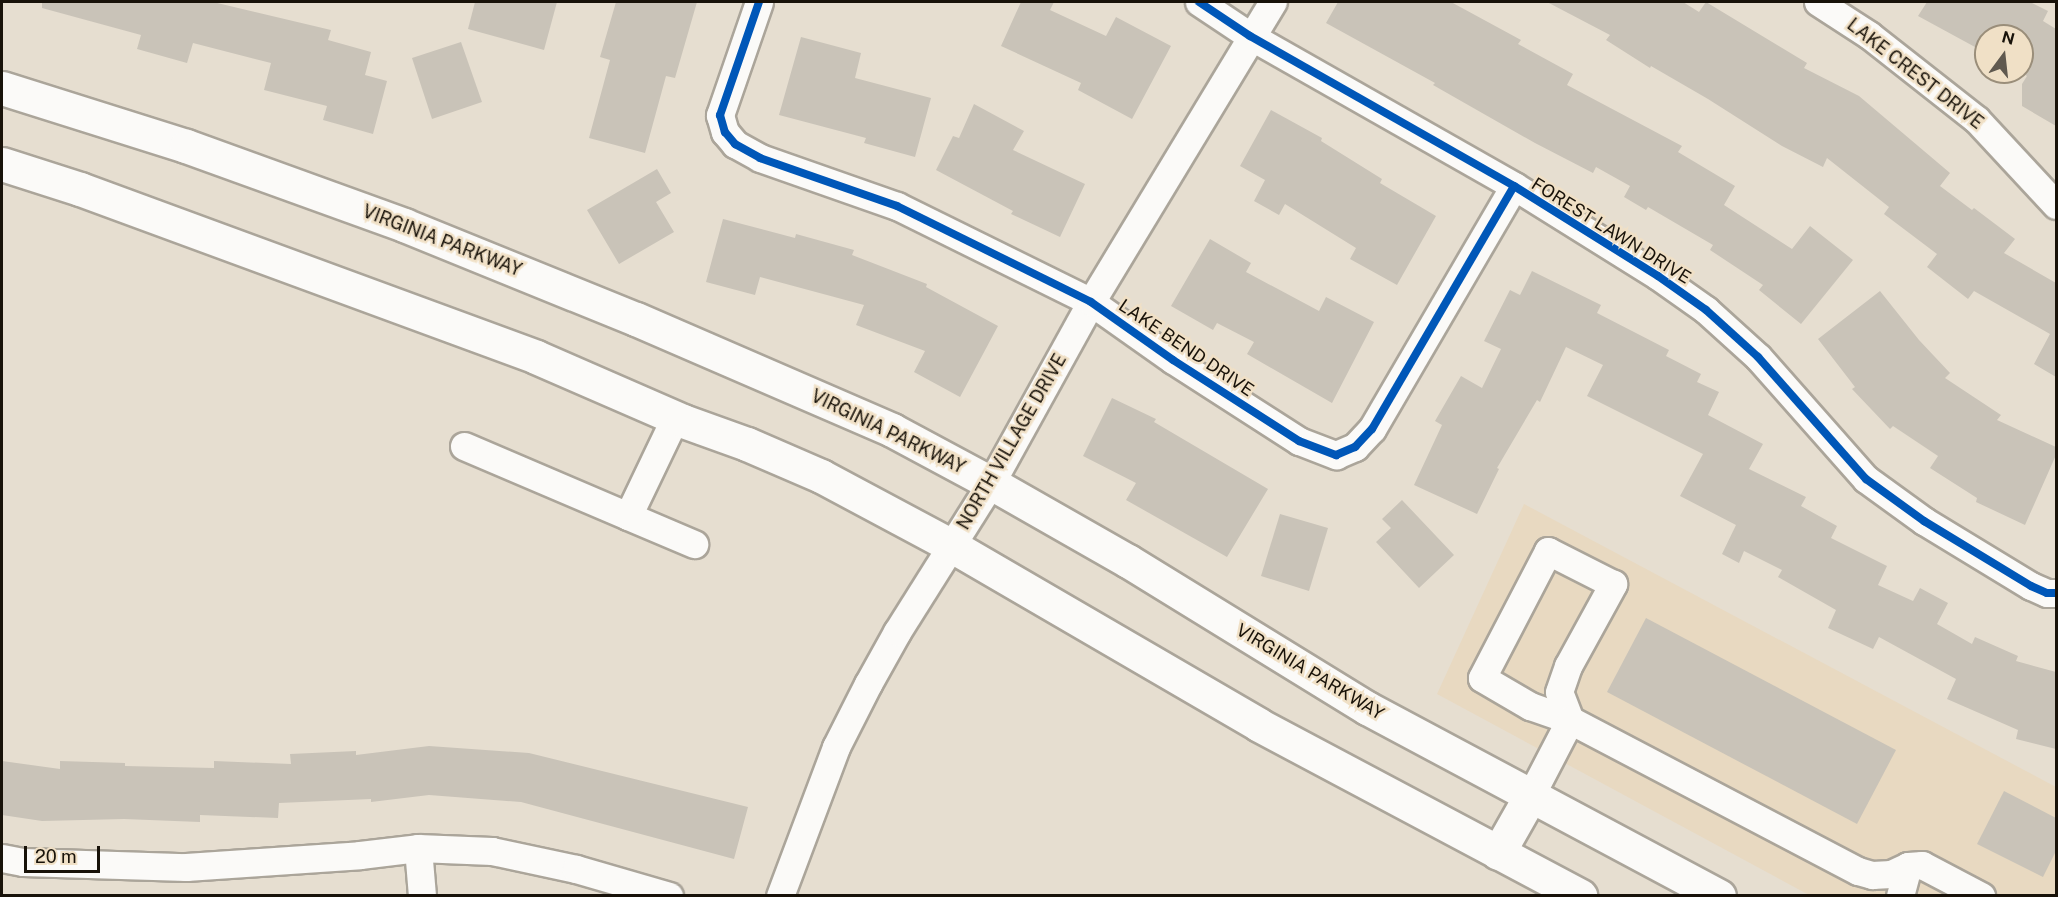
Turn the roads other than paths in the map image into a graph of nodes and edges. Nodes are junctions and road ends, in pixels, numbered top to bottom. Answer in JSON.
{"nodes":[{"id":1,"x":759,"y":2,"type":"edge"},
{"id":2,"x":1199,"y":2,"type":"edge"},
{"id":3,"x":1273,"y":2,"type":"edge"},
{"id":4,"x":1818,"y":2,"type":"edge"},
{"id":5,"x":1250,"y":36,"type":"junction"},
{"id":6,"x":2,"y":88,"type":"edge"},
{"id":7,"x":2,"y":164,"type":"edge"},
{"id":8,"x":1514,"y":186,"type":"junction"},
{"id":9,"x":2056,"y":206,"type":"edge"},
{"id":10,"x":1091,"y":302,"type":"junction"},
{"id":11,"x":675,"y":418,"type":"junction"},
{"id":12,"x":464,"y":446,"type":"dead end"},
{"id":13,"x":992,"y":483,"type":"junction"},
{"id":14,"x":628,"y":516,"type":"junction"},
{"id":15,"x":694,"y":543,"type":"dead end"},
{"id":16,"x":952,"y":546,"type":"junction"},
{"id":17,"x":2056,"y":593,"type":"edge"},
{"id":18,"x":1570,"y":720,"type":"junction"},
{"id":19,"x":1531,"y":795,"type":"junction"},
{"id":20,"x":418,"y":848,"type":"junction"},
{"id":21,"x":1498,"y":853,"type":"junction"},
{"id":22,"x":2,"y":858,"type":"edge"},
{"id":23,"x":1908,"y":866,"type":"junction"},
{"id":24,"x":422,"y":896,"type":"edge"},
{"id":25,"x":669,"y":896,"type":"edge"},
{"id":26,"x":780,"y":896,"type":"edge"},
{"id":27,"x":1580,"y":896,"type":"edge"},
{"id":28,"x":1719,"y":896,"type":"edge"},
{"id":29,"x":1900,"y":896,"type":"edge"},
{"id":30,"x":1981,"y":896,"type":"edge"}],
"edges":[{"from":1,"to":10,"type":"street","name":"LAKE BEND DRIVE"},
{"from":2,"to":5,"type":"street","name":"FOREST LAWN DRIVE"},
{"from":3,"to":5,"type":"street","name":"NORTH VILLAGE DRIVE"},
{"from":4,"to":9,"type":"street","name":"LAKE CREST DRIVE"},
{"from":5,"to":8,"type":"street","name":"FOREST LAWN DRIVE"},
{"from":5,"to":10,"type":"street","name":"NORTH VILLAGE DRIVE"},
{"from":6,"to":13,"type":"main road","name":"VIRGINIA PARKWAY"},
{"from":7,"to":11,"type":"main road"},
{"from":8,"to":10,"type":"street","name":"LAKE BEND DRIVE"},
{"from":8,"to":17,"type":"street","name":"FOREST LAWN DRIVE"},
{"from":10,"to":13,"type":"street","name":"NORTH VILLAGE DRIVE"},
{"from":11,"to":14,"type":"street"},
{"from":11,"to":16,"type":"main road"},
{"from":12,"to":14,"type":"street"},
{"from":13,"to":16,"type":"street","name":"NORTH VILLAGE DRIVE"},
{"from":13,"to":19,"type":"main road","name":"VIRGINIA PARKWAY"},
{"from":14,"to":15,"type":"street"},
{"from":16,"to":21,"type":"main road"},
{"from":16,"to":26,"type":"street","name":"NORTH VILLAGE DRIVE"},
{"from":18,"to":18,"type":"street"},
{"from":18,"to":19,"type":"street"},
{"from":18,"to":23,"type":"street"},
{"from":19,"to":21,"type":"main road"},
{"from":19,"to":28,"type":"main road","name":"VIRGINIA PARKWAY"},
{"from":20,"to":22,"type":"street"},
{"from":20,"to":24,"type":"street"},
{"from":20,"to":25,"type":"street"},
{"from":21,"to":27,"type":"main road"},
{"from":23,"to":29,"type":"street"},
{"from":23,"to":30,"type":"street"}]}
